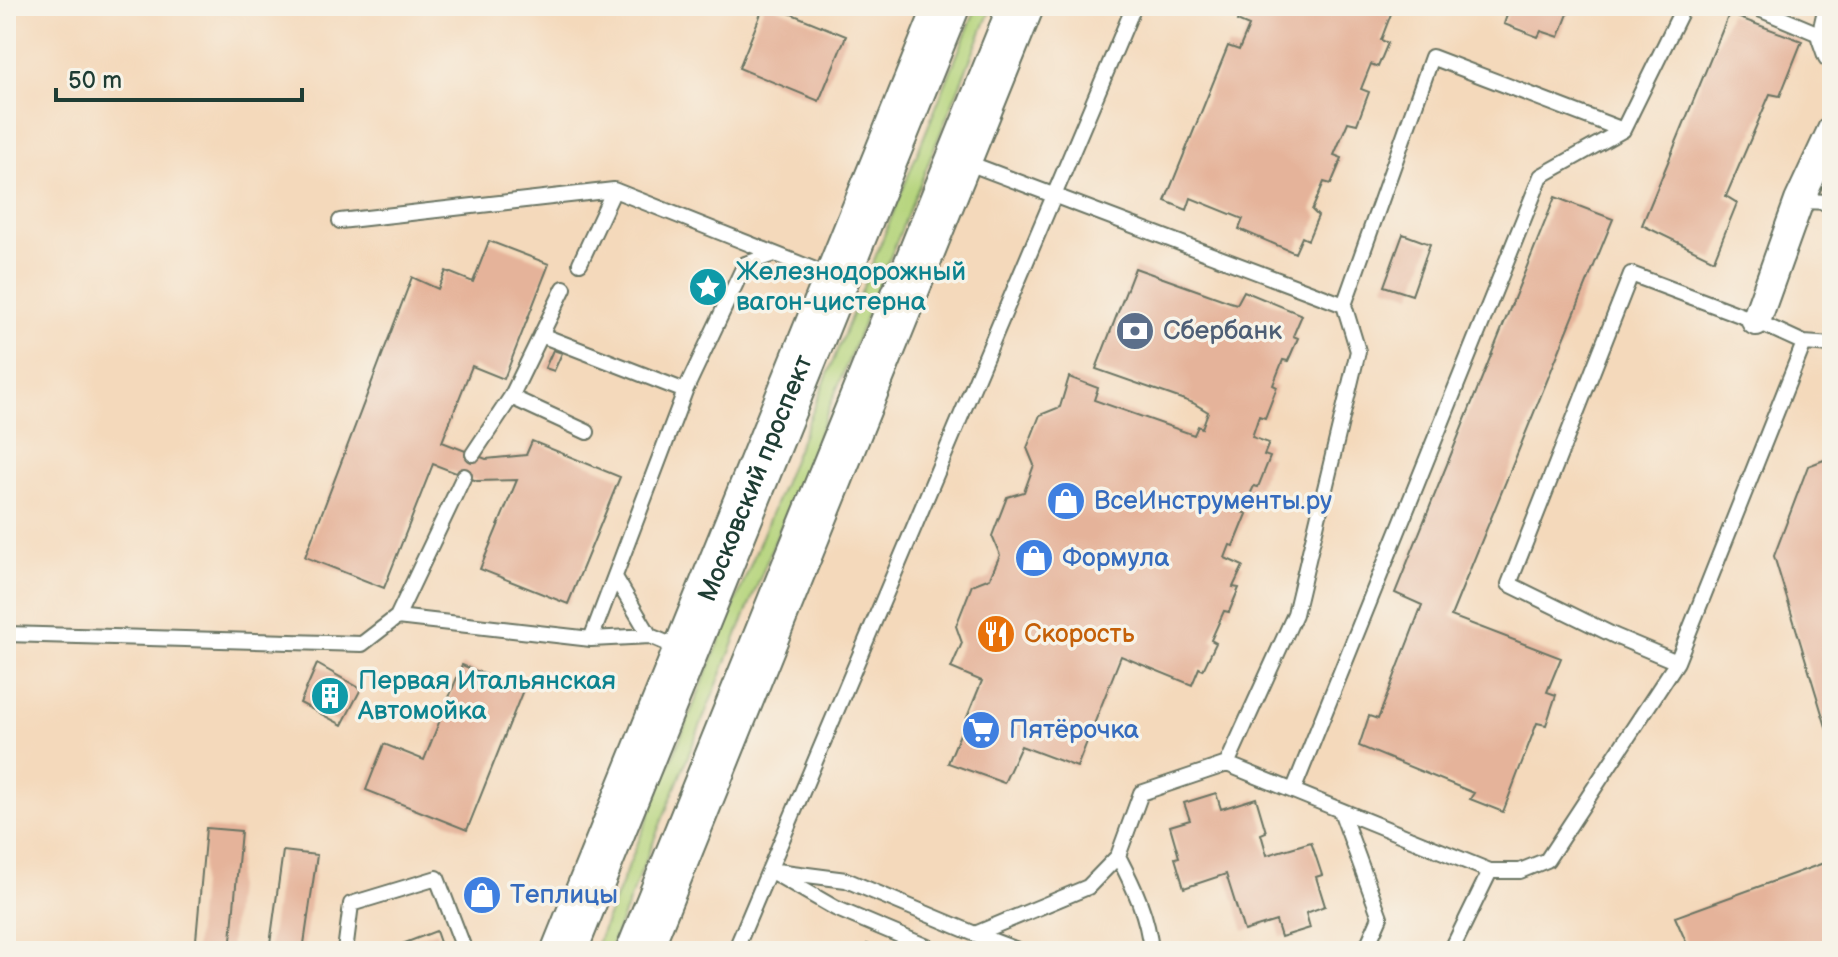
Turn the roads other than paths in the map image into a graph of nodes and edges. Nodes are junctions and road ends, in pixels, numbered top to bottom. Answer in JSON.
{"nodes":[{"id":1,"x":947,"y":6,"type":"edge"},
{"id":2,"x":1021,"y":6,"type":"edge"},
{"id":3,"x":1134,"y":6,"type":"edge"},
{"id":4,"x":1684,"y":6,"type":"edge"},
{"id":5,"x":1752,"y":6,"type":"edge"},
{"id":6,"x":1830,"y":34,"type":"edge"},
{"id":7,"x":1623,"y":130,"type":"junction"},
{"id":8,"x":1832,"y":130,"type":"edge"},
{"id":9,"x":960,"y":159,"type":"junction"},
{"id":10,"x":614,"y":190,"type":"junction"},
{"id":11,"x":1054,"y":195,"type":"junction"},
{"id":12,"x":1799,"y":201,"type":"junction"},
{"id":13,"x":1832,"y":202,"type":"edge"},
{"id":14,"x":340,"y":221,"type":"dead end"},
{"id":15,"x":774,"y":254,"type":"junction"},
{"id":16,"x":580,"y":263,"type":"dead end"},
{"id":17,"x":837,"y":279,"type":"junction"},
{"id":18,"x":564,"y":288,"type":"dead end"},
{"id":19,"x":1344,"y":305,"type":"junction"},
{"id":20,"x":1756,"y":321,"type":"junction"},
{"id":21,"x":541,"y":335,"type":"junction"},
{"id":22,"x":1804,"y":343,"type":"junction"},
{"id":23,"x":1832,"y":345,"type":"edge"},
{"id":24,"x":685,"y":391,"type":"junction"},
{"id":25,"x":511,"y":397,"type":"junction"},
{"id":26,"x":587,"y":432,"type":"dead end"},
{"id":27,"x":473,"y":454,"type":"dead end"},
{"id":28,"x":464,"y":476,"type":"dead end"},
{"id":29,"x":615,"y":577,"type":"junction"},
{"id":30,"x":397,"y":617,"type":"junction"},
{"id":31,"x":6,"y":634,"type":"edge"},
{"id":32,"x":591,"y":639,"type":"junction"},
{"id":33,"x":668,"y":644,"type":"junction"},
{"id":34,"x":1677,"y":662,"type":"junction"},
{"id":35,"x":1227,"y":764,"type":"junction"},
{"id":36,"x":1293,"y":791,"type":"junction"},
{"id":37,"x":1341,"y":811,"type":"junction"},
{"id":38,"x":1118,"y":856,"type":"junction"},
{"id":39,"x":769,"y":870,"type":"junction"},
{"id":40,"x":1490,"y":871,"type":"junction"},
{"id":41,"x":975,"y":934,"type":"junction"},
{"id":42,"x":345,"y":951,"type":"edge"},
{"id":43,"x":465,"y":951,"type":"edge"},
{"id":44,"x":564,"y":951,"type":"edge"},
{"id":45,"x":639,"y":951,"type":"edge"},
{"id":46,"x":735,"y":951,"type":"edge"},
{"id":47,"x":937,"y":951,"type":"edge"},
{"id":48,"x":1020,"y":951,"type":"edge"},
{"id":49,"x":1151,"y":951,"type":"edge"},
{"id":50,"x":1365,"y":951,"type":"edge"},
{"id":51,"x":1451,"y":951,"type":"edge"}],
"edges":[{"from":1,"to":17,"type":"main road","name":"Московский проспект"},
{"from":2,"to":9,"type":"main road"},
{"from":3,"to":11,"type":"lane"},
{"from":4,"to":7,"type":"lane"},
{"from":5,"to":6,"type":"lane"},
{"from":7,"to":19,"type":"lane"},
{"from":7,"to":36,"type":"lane"},
{"from":8,"to":12,"type":"street"},
{"from":9,"to":11,"type":"lane"},
{"from":9,"to":45,"type":"main road"},
{"from":10,"to":14,"type":"lane"},
{"from":10,"to":15,"type":"lane"},
{"from":10,"to":16,"type":"lane"},
{"from":11,"to":19,"type":"lane"},
{"from":11,"to":39,"type":"lane"},
{"from":12,"to":13,"type":"lane"},
{"from":12,"to":20,"type":"street"},
{"from":15,"to":17,"type":"lane"},
{"from":15,"to":24,"type":"lane"},
{"from":17,"to":33,"type":"main road","name":"Московский проспект"},
{"from":18,"to":21,"type":"lane"},
{"from":19,"to":35,"type":"lane"},
{"from":20,"to":22,"type":"lane"},
{"from":20,"to":34,"type":"lane"},
{"from":21,"to":24,"type":"lane"},
{"from":21,"to":25,"type":"lane"},
{"from":22,"to":23,"type":"lane"},
{"from":22,"to":34,"type":"lane"},
{"from":24,"to":29,"type":"lane"},
{"from":25,"to":26,"type":"lane"},
{"from":25,"to":27,"type":"lane"},
{"from":28,"to":30,"type":"lane"},
{"from":29,"to":32,"type":"lane"},
{"from":29,"to":33,"type":"lane"},
{"from":30,"to":31,"type":"lane"},
{"from":30,"to":32,"type":"lane"},
{"from":32,"to":33,"type":"lane"},
{"from":33,"to":44,"type":"main road","name":"Московский проспект"},
{"from":34,"to":40,"type":"lane"},
{"from":35,"to":36,"type":"lane"},
{"from":35,"to":38,"type":"lane"},
{"from":36,"to":37,"type":"lane"},
{"from":37,"to":40,"type":"lane"},
{"from":37,"to":50,"type":"lane"},
{"from":38,"to":41,"type":"lane"},
{"from":38,"to":49,"type":"lane"},
{"from":39,"to":41,"type":"lane"},
{"from":39,"to":46,"type":"lane"},
{"from":39,"to":47,"type":"lane"},
{"from":40,"to":51,"type":"lane"},
{"from":41,"to":48,"type":"lane"},
{"from":42,"to":43,"type":"lane"}]}
